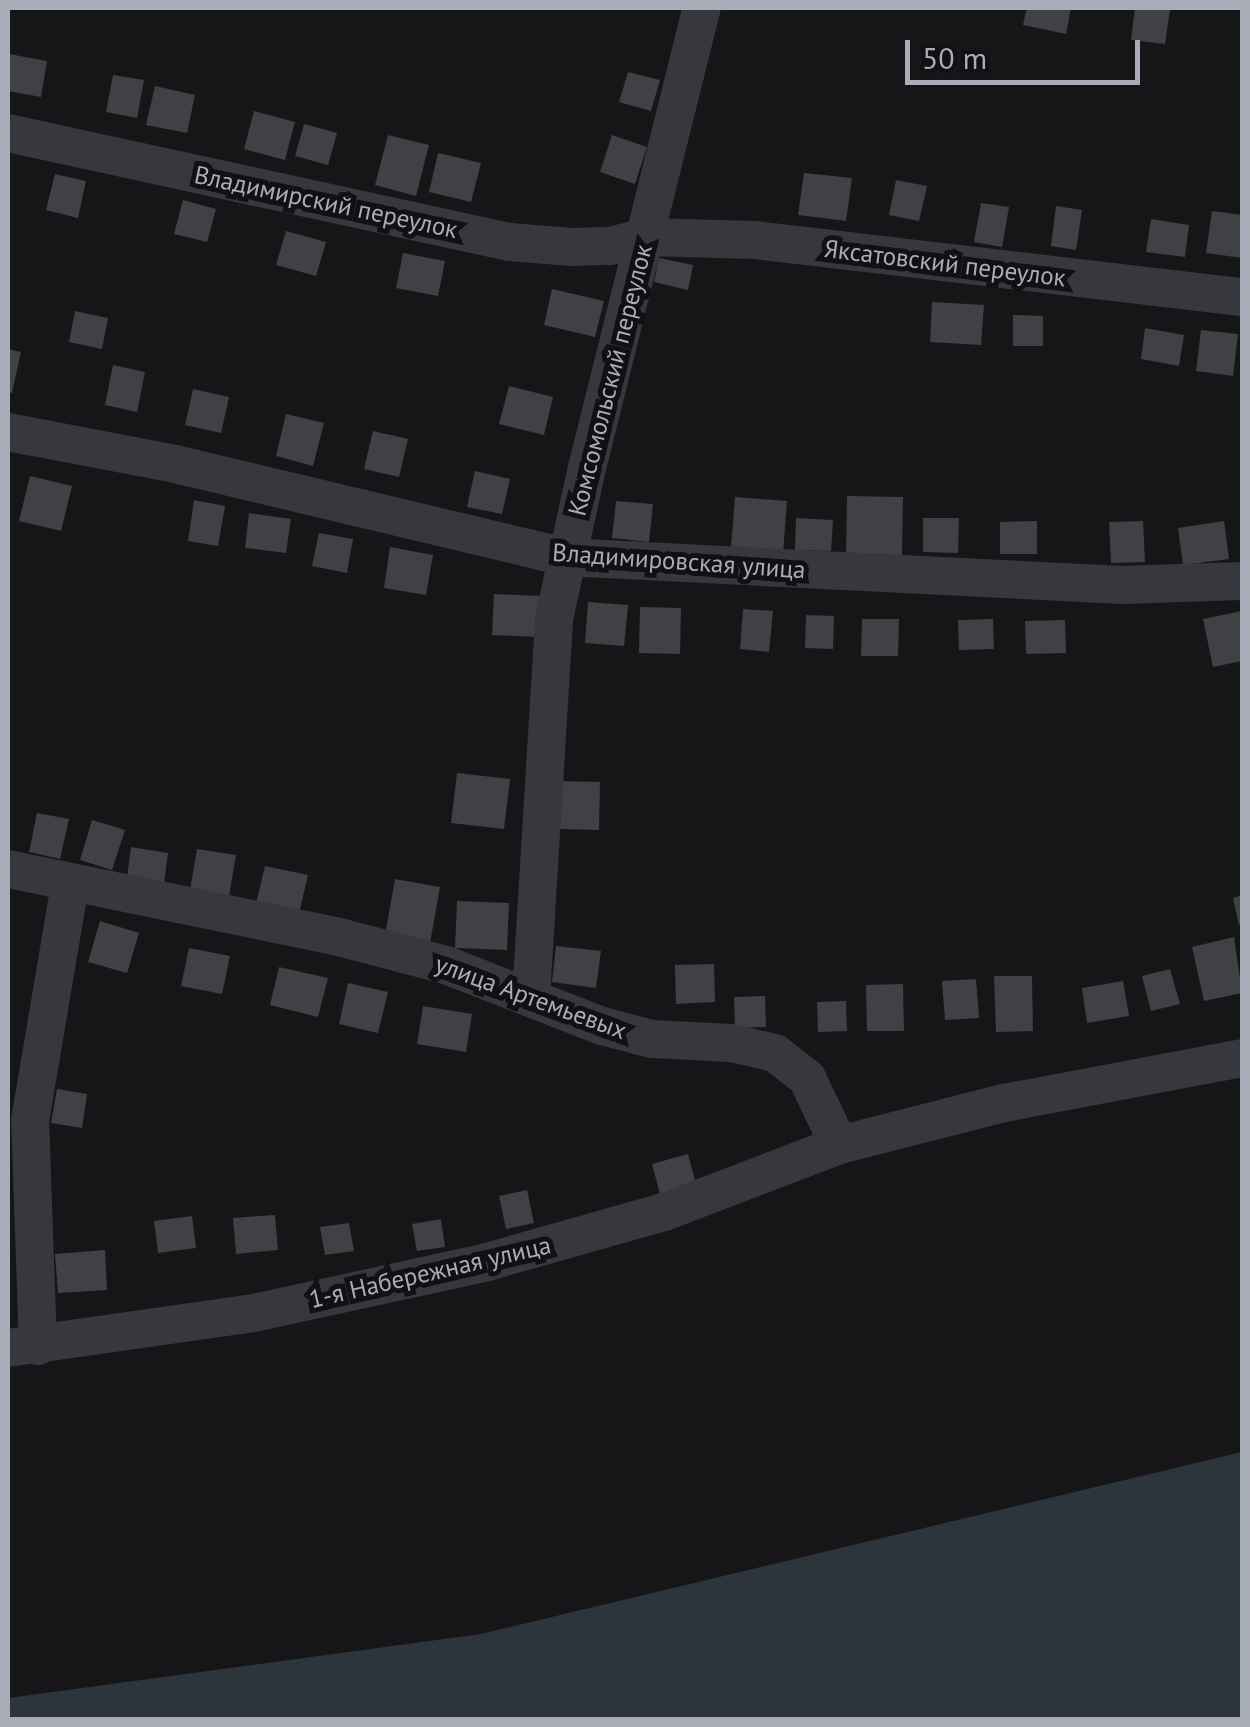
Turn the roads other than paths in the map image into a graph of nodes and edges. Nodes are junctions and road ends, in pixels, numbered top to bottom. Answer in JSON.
{"nodes":[{"id":1,"x":702,"y":8,"type":"edge"},
{"id":2,"x":8,"y":133,"type":"edge"},
{"id":3,"x":647,"y":237,"type":"junction"},
{"id":4,"x":1242,"y":298,"type":"edge"},
{"id":5,"x":8,"y":432,"type":"edge"},
{"id":6,"x":565,"y":557,"type":"junction"},
{"id":7,"x":1242,"y":581,"type":"edge"},
{"id":8,"x":8,"y":869,"type":"edge"},
{"id":9,"x":70,"y":886,"type":"junction"},
{"id":10,"x":531,"y":997,"type":"junction"},
{"id":11,"x":1242,"y":1058,"type":"edge"},
{"id":12,"x":839,"y":1145,"type":"junction"},
{"id":13,"x":18,"y":1152,"type":"edge"},
{"id":14,"x":23,"y":1347,"type":"edge"}],
"edges":[{"from":1,"to":3,"type":"street","name":"Комсомольский переулок"},
{"from":2,"to":3,"type":"street","name":"Владимирский переулок"},
{"from":3,"to":4,"type":"street","name":"Яксатовский переулок"},
{"from":3,"to":6,"type":"street","name":"Комсомольский переулок"},
{"from":5,"to":6,"type":"street","name":"Владимировская улица"},
{"from":6,"to":7,"type":"street","name":"Владимировская улица"},
{"from":6,"to":10,"type":"street","name":"Комсомольский переулок"},
{"from":8,"to":9,"type":"street","name":"улица Артемьевых"},
{"from":9,"to":10,"type":"street","name":"улица Артемьевых"},
{"from":9,"to":13,"type":"street"},
{"from":10,"to":12,"type":"street","name":"улица Артемьевых"},
{"from":11,"to":12,"type":"street"},
{"from":12,"to":14,"type":"street","name":"1-я Набережная улица"},
{"from":13,"to":14,"type":"street"}]}
